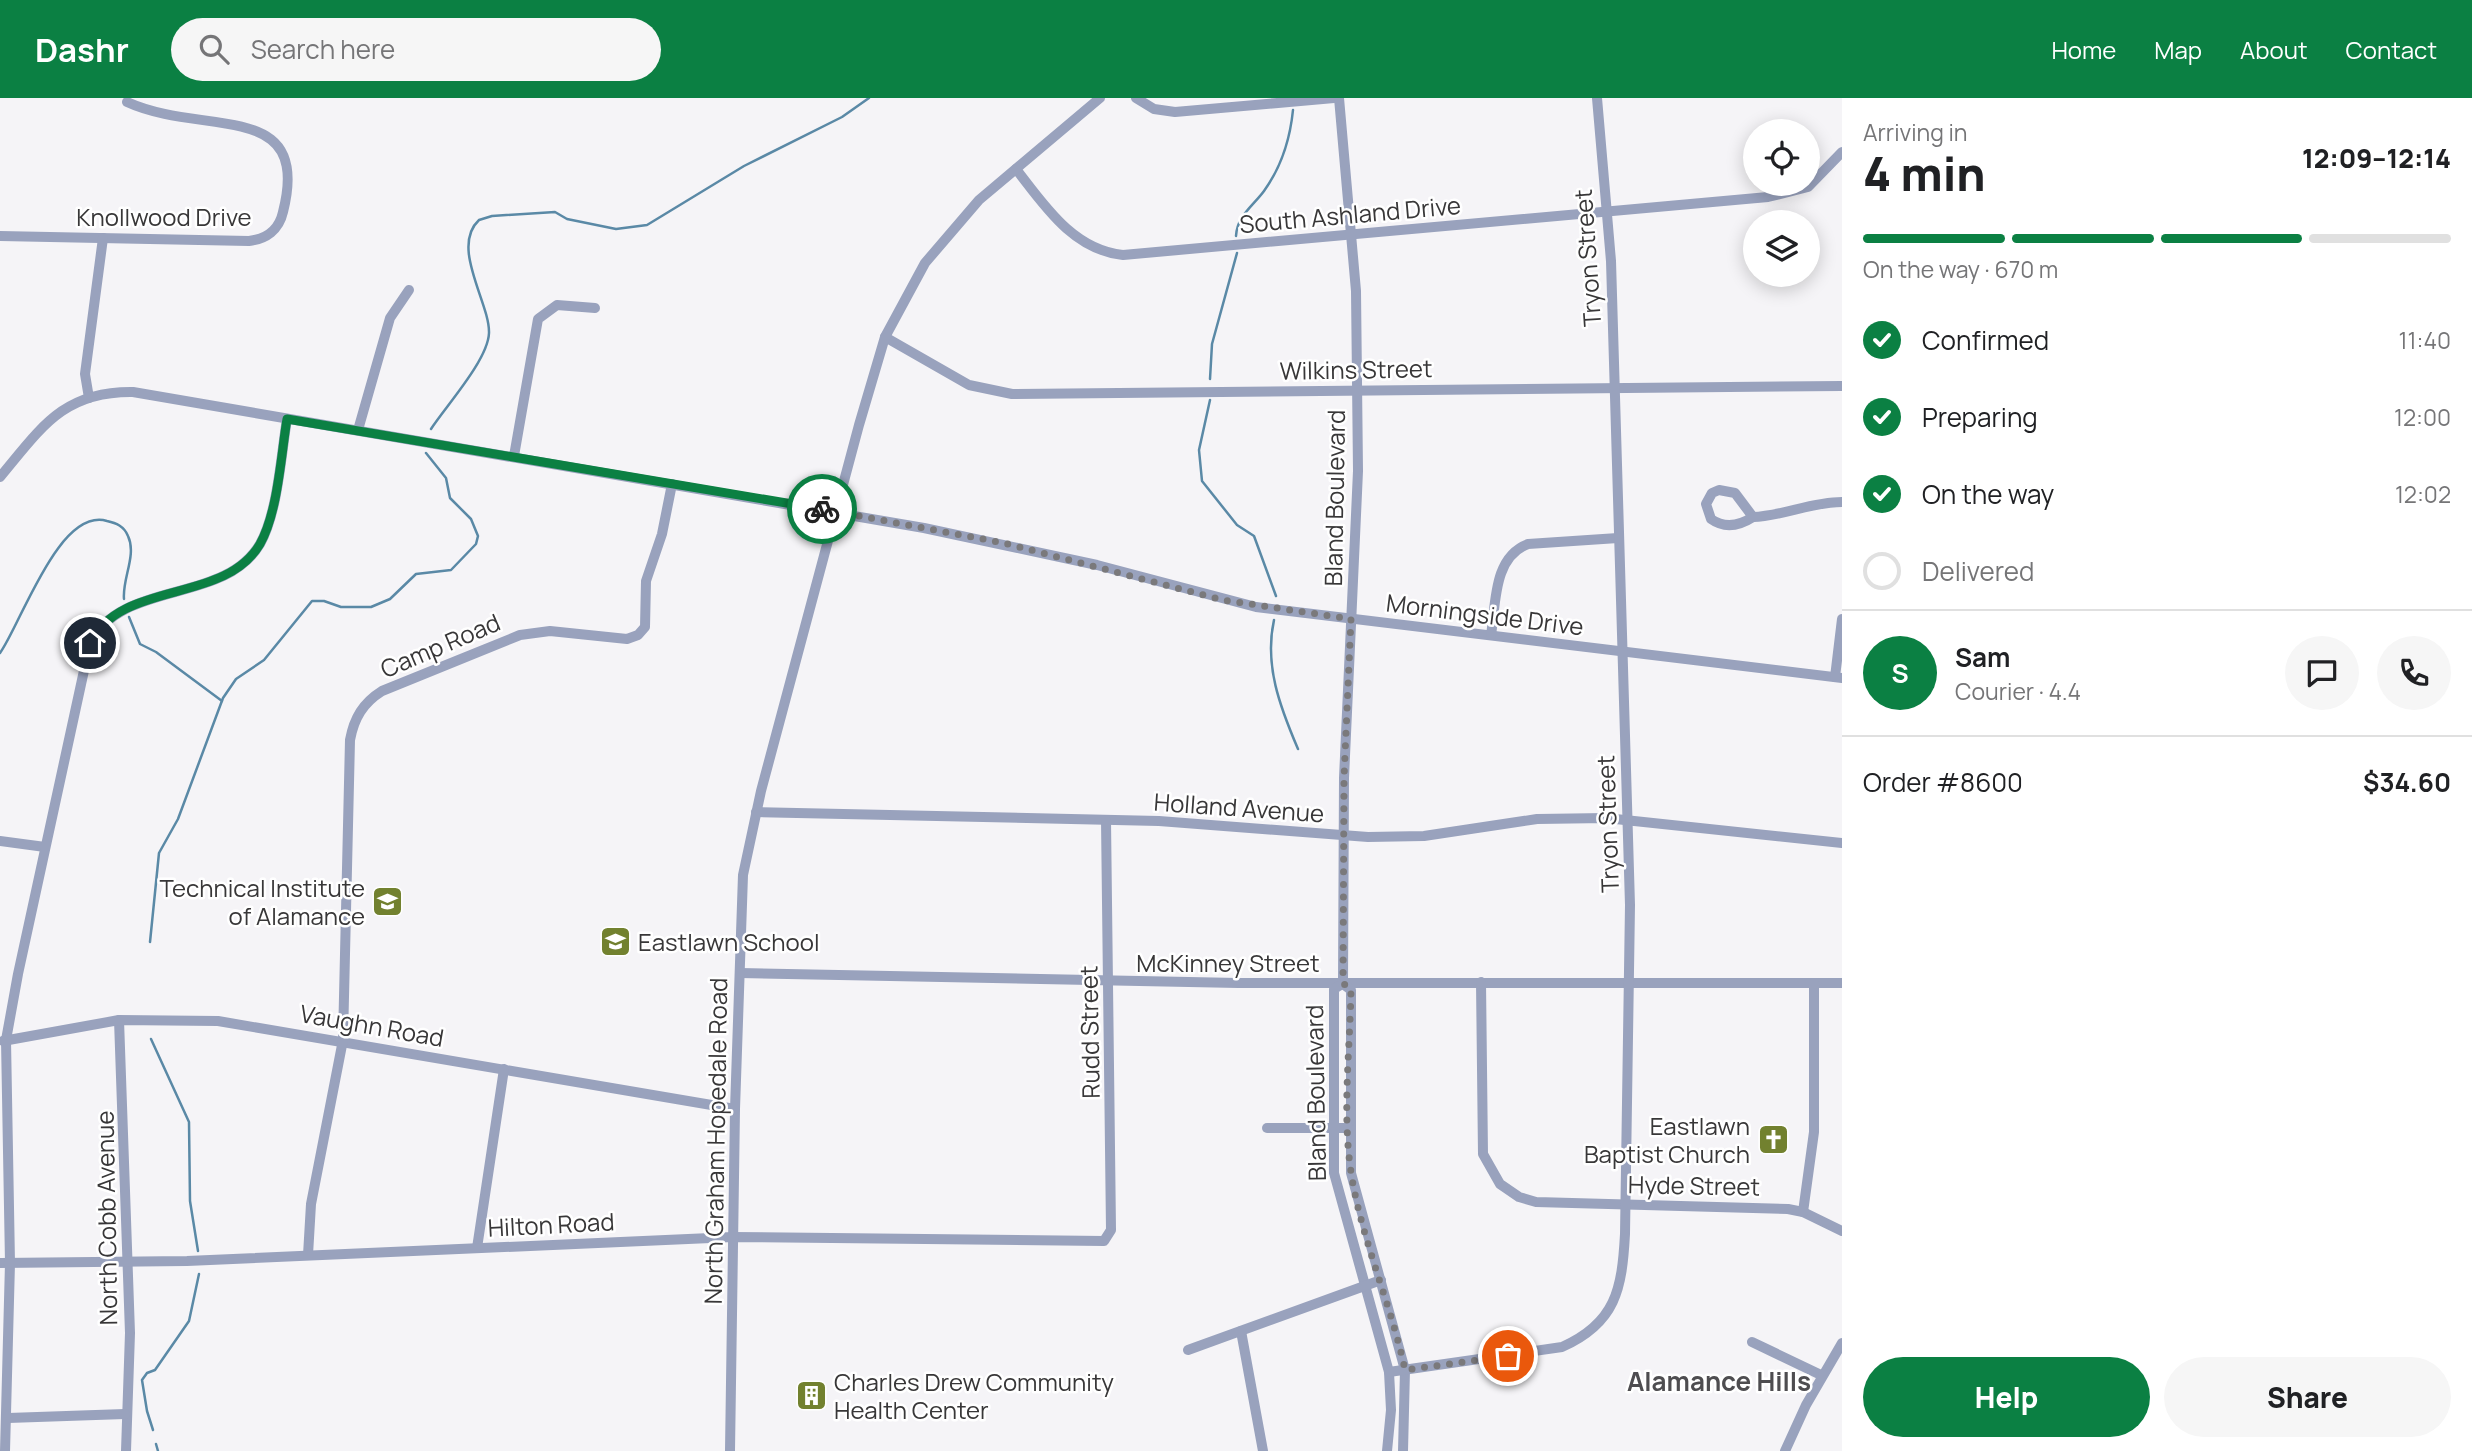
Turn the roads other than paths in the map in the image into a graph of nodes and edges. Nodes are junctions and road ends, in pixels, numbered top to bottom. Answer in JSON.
{"nodes":[{"id":1,"x":1100,"y":98,"type":"edge"},
{"id":2,"x":1136,"y":98,"type":"edge"},
{"id":3,"x":1336,"y":98,"type":"edge"},
{"id":4,"x":1597,"y":98,"type":"edge"},
{"id":5,"x":127,"y":103,"type":"dead end"},
{"id":6,"x":233,"y":113,"type":"dead end"},
{"id":7,"x":272,"y":125,"type":"dead end"},
{"id":8,"x":1842,"y":152,"type":"edge"},
{"id":9,"x":1016,"y":169,"type":"junction"},
{"id":10,"x":1607,"y":212,"type":"junction"},
{"id":11,"x":1351,"y":235,"type":"junction"},
{"id":12,"x":0,"y":236,"type":"edge"},
{"id":13,"x":103,"y":238,"type":"junction"},
{"id":14,"x":409,"y":290,"type":"dead end"},
{"id":15,"x":595,"y":308,"type":"dead end"},
{"id":16,"x":885,"y":337,"type":"junction"},
{"id":17,"x":1615,"y":386,"type":"junction"},
{"id":18,"x":1842,"y":386,"type":"edge"},
{"id":19,"x":1357,"y":390,"type":"junction"},
{"id":20,"x":89,"y":398,"type":"junction"},
{"id":21,"x":287,"y":419,"type":"junction"},
{"id":22,"x":358,"y":430,"type":"junction"},
{"id":23,"x":514,"y":456,"type":"junction"},
{"id":24,"x":0,"y":477,"type":"edge"},
{"id":25,"x":672,"y":484,"type":"junction"},
{"id":26,"x":1842,"y":502,"type":"edge"},
{"id":27,"x":836,"y":511,"type":"junction"},
{"id":28,"x":1753,"y":517,"type":"junction"},
{"id":29,"x":1618,"y":538,"type":"junction"},
{"id":30,"x":1351,"y":619,"type":"junction"},
{"id":31,"x":1842,"y":619,"type":"edge"},
{"id":32,"x":1491,"y":635,"type":"junction"},
{"id":33,"x":1622,"y":651,"type":"junction"},
{"id":34,"x":1838,"y":678,"type":"edge"},
{"id":35,"x":756,"y":812,"type":"junction"},
{"id":36,"x":1107,"y":820,"type":"junction"},
{"id":37,"x":1628,"y":822,"type":"junction"},
{"id":38,"x":1345,"y":835,"type":"junction"},
{"id":39,"x":0,"y":841,"type":"edge"},
{"id":40,"x":1842,"y":843,"type":"edge"},
{"id":41,"x":45,"y":847,"type":"junction"},
{"id":42,"x":740,"y":973,"type":"junction"},
{"id":43,"x":1110,"y":982,"type":"junction"},
{"id":44,"x":1481,"y":982,"type":"junction"},
{"id":45,"x":1343,"y":983,"type":"junction"},
{"id":46,"x":1630,"y":983,"type":"junction"},
{"id":47,"x":1814,"y":983,"type":"junction"},
{"id":48,"x":1842,"y":983,"type":"edge"},
{"id":49,"x":120,"y":1020,"type":"junction"},
{"id":50,"x":343,"y":1040,"type":"junction"},
{"id":51,"x":3,"y":1041,"type":"edge"},
{"id":52,"x":504,"y":1069,"type":"junction"},
{"id":53,"x":735,"y":1109,"type":"junction"},
{"id":54,"x":1267,"y":1128,"type":"dead end"},
{"id":55,"x":1349,"y":1128,"type":"junction"},
{"id":56,"x":1334,"y":1129,"type":"junction"},
{"id":57,"x":4,"y":1191,"type":"edge"},
{"id":58,"x":1625,"y":1205,"type":"junction"},
{"id":59,"x":1802,"y":1212,"type":"junction"},
{"id":60,"x":1842,"y":1231,"type":"edge"},
{"id":61,"x":733,"y":1237,"type":"junction"},
{"id":62,"x":1104,"y":1241,"type":"joint"},
{"id":63,"x":477,"y":1248,"type":"junction"},
{"id":64,"x":308,"y":1255,"type":"junction"},
{"id":65,"x":129,"y":1262,"type":"junction"},
{"id":66,"x":5,"y":1263,"type":"edge"},
{"id":67,"x":1381,"y":1280,"type":"junction"},
{"id":68,"x":1366,"y":1285,"type":"junction"},
{"id":69,"x":1241,"y":1331,"type":"junction"},
{"id":70,"x":1752,"y":1342,"type":"dead end"},
{"id":71,"x":1842,"y":1343,"type":"edge"},
{"id":72,"x":1188,"y":1350,"type":"dead end"},
{"id":73,"x":1405,"y":1370,"type":"junction"},
{"id":74,"x":1388,"y":1372,"type":"junction"},
{"id":75,"x":1821,"y":1376,"type":"junction"},
{"id":76,"x":125,"y":1414,"type":"junction"},
{"id":77,"x":8,"y":1418,"type":"junction"},
{"id":78,"x":5,"y":1451,"type":"edge"},
{"id":79,"x":126,"y":1451,"type":"edge"},
{"id":80,"x":730,"y":1451,"type":"edge"},
{"id":81,"x":1263,"y":1451,"type":"edge"},
{"id":82,"x":1387,"y":1451,"type":"edge"},
{"id":83,"x":1403,"y":1451,"type":"edge"},
{"id":84,"x":1785,"y":1451,"type":"edge"}],
"edges":[{"from":1,"to":9,"type":"street","name":"North Graham Hopedale Road"},
{"from":2,"to":3,"type":"street"},
{"from":3,"to":11,"type":"street","name":"Bland Boulevard"},
{"from":4,"to":10,"type":"street","name":"Tryon Street"},
{"from":5,"to":6,"type":"street"},
{"from":7,"to":13,"type":"street","name":"Knollwood Drive"},
{"from":8,"to":10,"type":"street","name":"South Ashland Drive"},
{"from":9,"to":11,"type":"street","name":"South Ashland Drive"},
{"from":9,"to":16,"type":"street","name":"North Graham Hopedale Road"},
{"from":10,"to":11,"type":"street","name":"South Ashland Drive"},
{"from":10,"to":17,"type":"street","name":"Tryon Street"},
{"from":11,"to":19,"type":"street","name":"Bland Boulevard"},
{"from":12,"to":13,"type":"street","name":"Knollwood Drive"},
{"from":13,"to":20,"type":"street"},
{"from":14,"to":22,"type":"street"},
{"from":15,"to":23,"type":"street"},
{"from":16,"to":19,"type":"street","name":"Wilkins Street"},
{"from":16,"to":27,"type":"street","name":"North Graham Hopedale Road"},
{"from":17,"to":18,"type":"street","name":"Wilkins Street"},
{"from":17,"to":19,"type":"street","name":"Wilkins Street"},
{"from":17,"to":29,"type":"street","name":"Tryon Street"},
{"from":19,"to":30,"type":"street","name":"Bland Boulevard"},
{"from":20,"to":21,"type":"street","name":"Morningside Drive"},
{"from":20,"to":24,"type":"street","name":"Morningside Drive"},
{"from":21,"to":22,"type":"street","name":"Morningside Drive"},
{"from":21,"to":41,"type":"street"},
{"from":22,"to":23,"type":"street","name":"Morningside Drive"},
{"from":23,"to":25,"type":"street","name":"Morningside Drive"},
{"from":25,"to":27,"type":"street","name":"Morningside Drive"},
{"from":25,"to":50,"type":"street","name":"Camp Road"},
{"from":26,"to":28,"type":"street"},
{"from":27,"to":30,"type":"street","name":"Morningside Drive"},
{"from":27,"to":35,"type":"street","name":"North Graham Hopedale Road"},
{"from":28,"to":28,"type":"street"},
{"from":29,"to":32,"type":"street"},
{"from":29,"to":33,"type":"street","name":"Tryon Street"},
{"from":30,"to":32,"type":"street","name":"Morningside Drive"},
{"from":30,"to":38,"type":"street","name":"Bland Boulevard"},
{"from":31,"to":34,"type":"street"},
{"from":32,"to":33,"type":"street","name":"Morningside Drive"},
{"from":33,"to":34,"type":"street","name":"Morningside Drive"},
{"from":33,"to":37,"type":"street","name":"Tryon Street"},
{"from":35,"to":36,"type":"street","name":"Holland Avenue"},
{"from":35,"to":42,"type":"street","name":"North Graham Hopedale Road"},
{"from":36,"to":38,"type":"street","name":"Holland Avenue"},
{"from":36,"to":43,"type":"street","name":"Rudd Street"},
{"from":37,"to":38,"type":"street","name":"Holland Avenue"},
{"from":37,"to":40,"type":"street","name":"Holland Avenue"},
{"from":37,"to":46,"type":"street","name":"Tryon Street"},
{"from":38,"to":45,"type":"street","name":"Bland Boulevard"},
{"from":39,"to":41,"type":"street"},
{"from":41,"to":51,"type":"street"},
{"from":42,"to":43,"type":"street","name":"McKinney Street"},
{"from":42,"to":53,"type":"street","name":"North Graham Hopedale Road"},
{"from":43,"to":45,"type":"street","name":"McKinney Street"},
{"from":43,"to":62,"type":"street","name":"Rudd Street"},
{"from":44,"to":45,"type":"street","name":"McKinney Street"},
{"from":44,"to":46,"type":"street","name":"McKinney Street"},
{"from":44,"to":58,"type":"street","name":"Hyde Street"},
{"from":45,"to":55,"type":"street","name":"Bland Boulevard"},
{"from":45,"to":56,"type":"street","name":"Bland Boulevard"},
{"from":46,"to":47,"type":"street","name":"McKinney Street"},
{"from":46,"to":58,"type":"street","name":"Tryon Street"},
{"from":47,"to":48,"type":"street","name":"McKinney Street"},
{"from":47,"to":59,"type":"street"},
{"from":49,"to":50,"type":"street","name":"Vaughn Road"},
{"from":49,"to":51,"type":"street","name":"Vaughn Road"},
{"from":49,"to":65,"type":"street","name":"North Cobb Avenue"},
{"from":50,"to":52,"type":"street","name":"Vaughn Road"},
{"from":50,"to":64,"type":"street","name":"Camp Road"},
{"from":51,"to":57,"type":"street"},
{"from":52,"to":53,"type":"street","name":"Vaughn Road"},
{"from":52,"to":63,"type":"street"},
{"from":53,"to":61,"type":"street","name":"North Graham Hopedale Road"},
{"from":54,"to":56,"type":"street"},
{"from":55,"to":56,"type":"street"},
{"from":55,"to":67,"type":"street","name":"Bland Boulevard"},
{"from":56,"to":68,"type":"street","name":"Bland Boulevard"},
{"from":57,"to":66,"type":"street"},
{"from":58,"to":59,"type":"street","name":"Hyde Street"},
{"from":58,"to":73,"type":"street","name":"Tryon Street"},
{"from":59,"to":60,"type":"street","name":"Hyde Street"},
{"from":61,"to":62,"type":"street","name":"Hilton Road"},
{"from":61,"to":63,"type":"street","name":"Hilton Road"},
{"from":61,"to":80,"type":"street","name":"North Graham Hopedale Road"},
{"from":63,"to":64,"type":"street","name":"Hilton Road"},
{"from":64,"to":65,"type":"street","name":"Hilton Road"},
{"from":65,"to":66,"type":"street","name":"Hilton Road"},
{"from":65,"to":76,"type":"street","name":"North Cobb Avenue"},
{"from":66,"to":77,"type":"street"},
{"from":67,"to":68,"type":"street"},
{"from":67,"to":73,"type":"street","name":"Bland Boulevard"},
{"from":68,"to":69,"type":"street"},
{"from":68,"to":74,"type":"street","name":"Bland Boulevard"},
{"from":69,"to":72,"type":"street"},
{"from":69,"to":81,"type":"street"},
{"from":70,"to":75,"type":"street"},
{"from":71,"to":75,"type":"street"},
{"from":73,"to":74,"type":"street","name":"Tryon Street"},
{"from":73,"to":83,"type":"street","name":"Bland Boulevard"},
{"from":74,"to":82,"type":"street","name":"Bland Boulevard"},
{"from":75,"to":84,"type":"street"},
{"from":76,"to":77,"type":"street"},
{"from":76,"to":79,"type":"street","name":"North Cobb Avenue"},
{"from":77,"to":78,"type":"street"}]}
